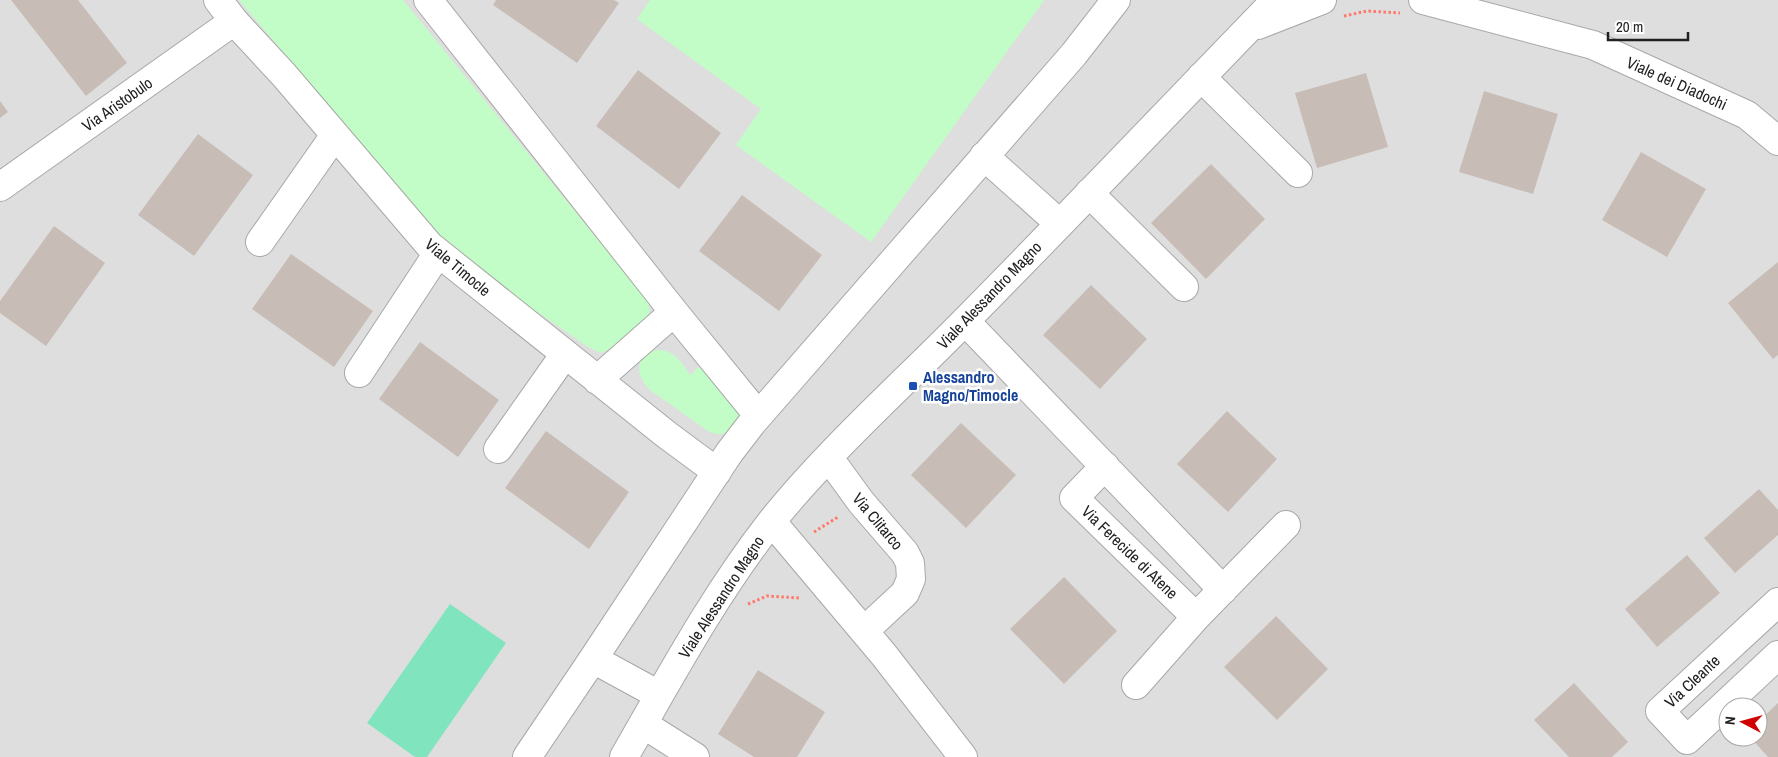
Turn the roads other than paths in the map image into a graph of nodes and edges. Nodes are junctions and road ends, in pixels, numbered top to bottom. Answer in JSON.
{"nodes":[{"id":1,"x":428,"y":0,"type":"edge"},
{"id":2,"x":1116,"y":0,"type":"edge"},
{"id":3,"x":1276,"y":0,"type":"edge"},
{"id":4,"x":1322,"y":0,"type":"edge"},
{"id":5,"x":1424,"y":0,"type":"edge"},
{"id":6,"x":226,"y":10,"type":"edge"},
{"id":7,"x":1248,"y":30,"type":"junction"},
{"id":8,"x":1202,"y":77,"type":"junction"},
{"id":9,"x":336,"y":135,"type":"junction"},
{"id":10,"x":1778,"y":141,"type":"edge"},
{"id":11,"x":984,"y":156,"type":"junction"},
{"id":12,"x":1298,"y":173,"type":"dead end"},
{"id":13,"x":0,"y":186,"type":"edge"},
{"id":14,"x":1089,"y":193,"type":"junction"},
{"id":15,"x":1060,"y":223,"type":"junction"},
{"id":16,"x":260,"y":242,"type":"dead end"},
{"id":17,"x":438,"y":253,"type":"junction"},
{"id":18,"x":1184,"y":287,"type":"dead end"},
{"id":19,"x":674,"y":312,"type":"junction"},
{"id":20,"x":965,"y":321,"type":"junction"},
{"id":21,"x":565,"y":354,"type":"junction"},
{"id":22,"x":359,"y":373,"type":"dead end"},
{"id":23,"x":597,"y":380,"type":"junction"},
{"id":24,"x":758,"y":415,"type":"junction"},
{"id":25,"x":498,"y":449,"type":"dead end"},
{"id":26,"x":829,"y":458,"type":"junction"},
{"id":27,"x":1105,"y":466,"type":"junction"},
{"id":28,"x":717,"y":472,"type":"junction"},
{"id":29,"x":772,"y":522,"type":"junction"},
{"id":30,"x":1286,"y":525,"type":"dead end"},
{"id":31,"x":1223,"y":590,"type":"junction"},
{"id":32,"x":1778,"y":602,"type":"edge"},
{"id":33,"x":1196,"y":617,"type":"junction"},
{"id":34,"x":864,"y":632,"type":"junction"},
{"id":35,"x":1778,"y":655,"type":"edge"},
{"id":36,"x":593,"y":660,"type":"junction"},
{"id":37,"x":1136,"y":685,"type":"dead end"},
{"id":38,"x":659,"y":695,"type":"junction"},
{"id":39,"x":643,"y":724,"type":"junction"},
{"id":40,"x":527,"y":757,"type":"edge"},
{"id":41,"x":624,"y":757,"type":"edge"},
{"id":42,"x":695,"y":757,"type":"edge"},
{"id":43,"x":963,"y":757,"type":"edge"}],
"edges":[{"from":1,"to":19,"type":"street"},
{"from":2,"to":11,"type":"street"},
{"from":3,"to":7,"type":"street","name":"Viale Alessandro Magno"},
{"from":4,"to":7,"type":"street"},
{"from":5,"to":10,"type":"street","name":"Viale dei Diadochi"},
{"from":6,"to":9,"type":"street","name":"Viale Timocle"},
{"from":6,"to":13,"type":"street","name":"Via Aristobulo"},
{"from":7,"to":8,"type":"street","name":"Viale Alessandro Magno"},
{"from":8,"to":12,"type":"street"},
{"from":8,"to":14,"type":"street","name":"Viale Alessandro Magno"},
{"from":9,"to":16,"type":"street"},
{"from":9,"to":17,"type":"street","name":"Viale Timocle"},
{"from":11,"to":15,"type":"street"},
{"from":11,"to":24,"type":"street"},
{"from":14,"to":15,"type":"street","name":"Viale Alessandro Magno"},
{"from":14,"to":18,"type":"street"},
{"from":15,"to":20,"type":"street","name":"Viale Alessandro Magno"},
{"from":17,"to":21,"type":"street","name":"Viale Timocle"},
{"from":17,"to":22,"type":"street"},
{"from":19,"to":23,"type":"street"},
{"from":19,"to":24,"type":"street"},
{"from":20,"to":26,"type":"street","name":"Viale Alessandro Magno"},
{"from":20,"to":27,"type":"street"},
{"from":21,"to":23,"type":"street","name":"Viale Timocle"},
{"from":21,"to":25,"type":"street"},
{"from":23,"to":28,"type":"street","name":"Viale Timocle"},
{"from":24,"to":28,"type":"street"},
{"from":26,"to":29,"type":"street","name":"Viale Alessandro Magno"},
{"from":26,"to":34,"type":"street","name":"Via Clitarco"},
{"from":27,"to":31,"type":"street"},
{"from":27,"to":33,"type":"street","name":"Via Ferecide di Atene"},
{"from":28,"to":36,"type":"street"},
{"from":29,"to":34,"type":"street"},
{"from":29,"to":38,"type":"street","name":"Viale Alessandro Magno"},
{"from":30,"to":31,"type":"street"},
{"from":31,"to":33,"type":"street"},
{"from":32,"to":35,"type":"street","name":"Via Cleante"},
{"from":33,"to":37,"type":"street"},
{"from":34,"to":43,"type":"street"},
{"from":36,"to":38,"type":"street"},
{"from":36,"to":40,"type":"street"},
{"from":38,"to":39,"type":"street","name":"Viale Alessandro Magno"},
{"from":39,"to":41,"type":"street","name":"Viale Alessandro Magno"},
{"from":39,"to":42,"type":"street"}]}
